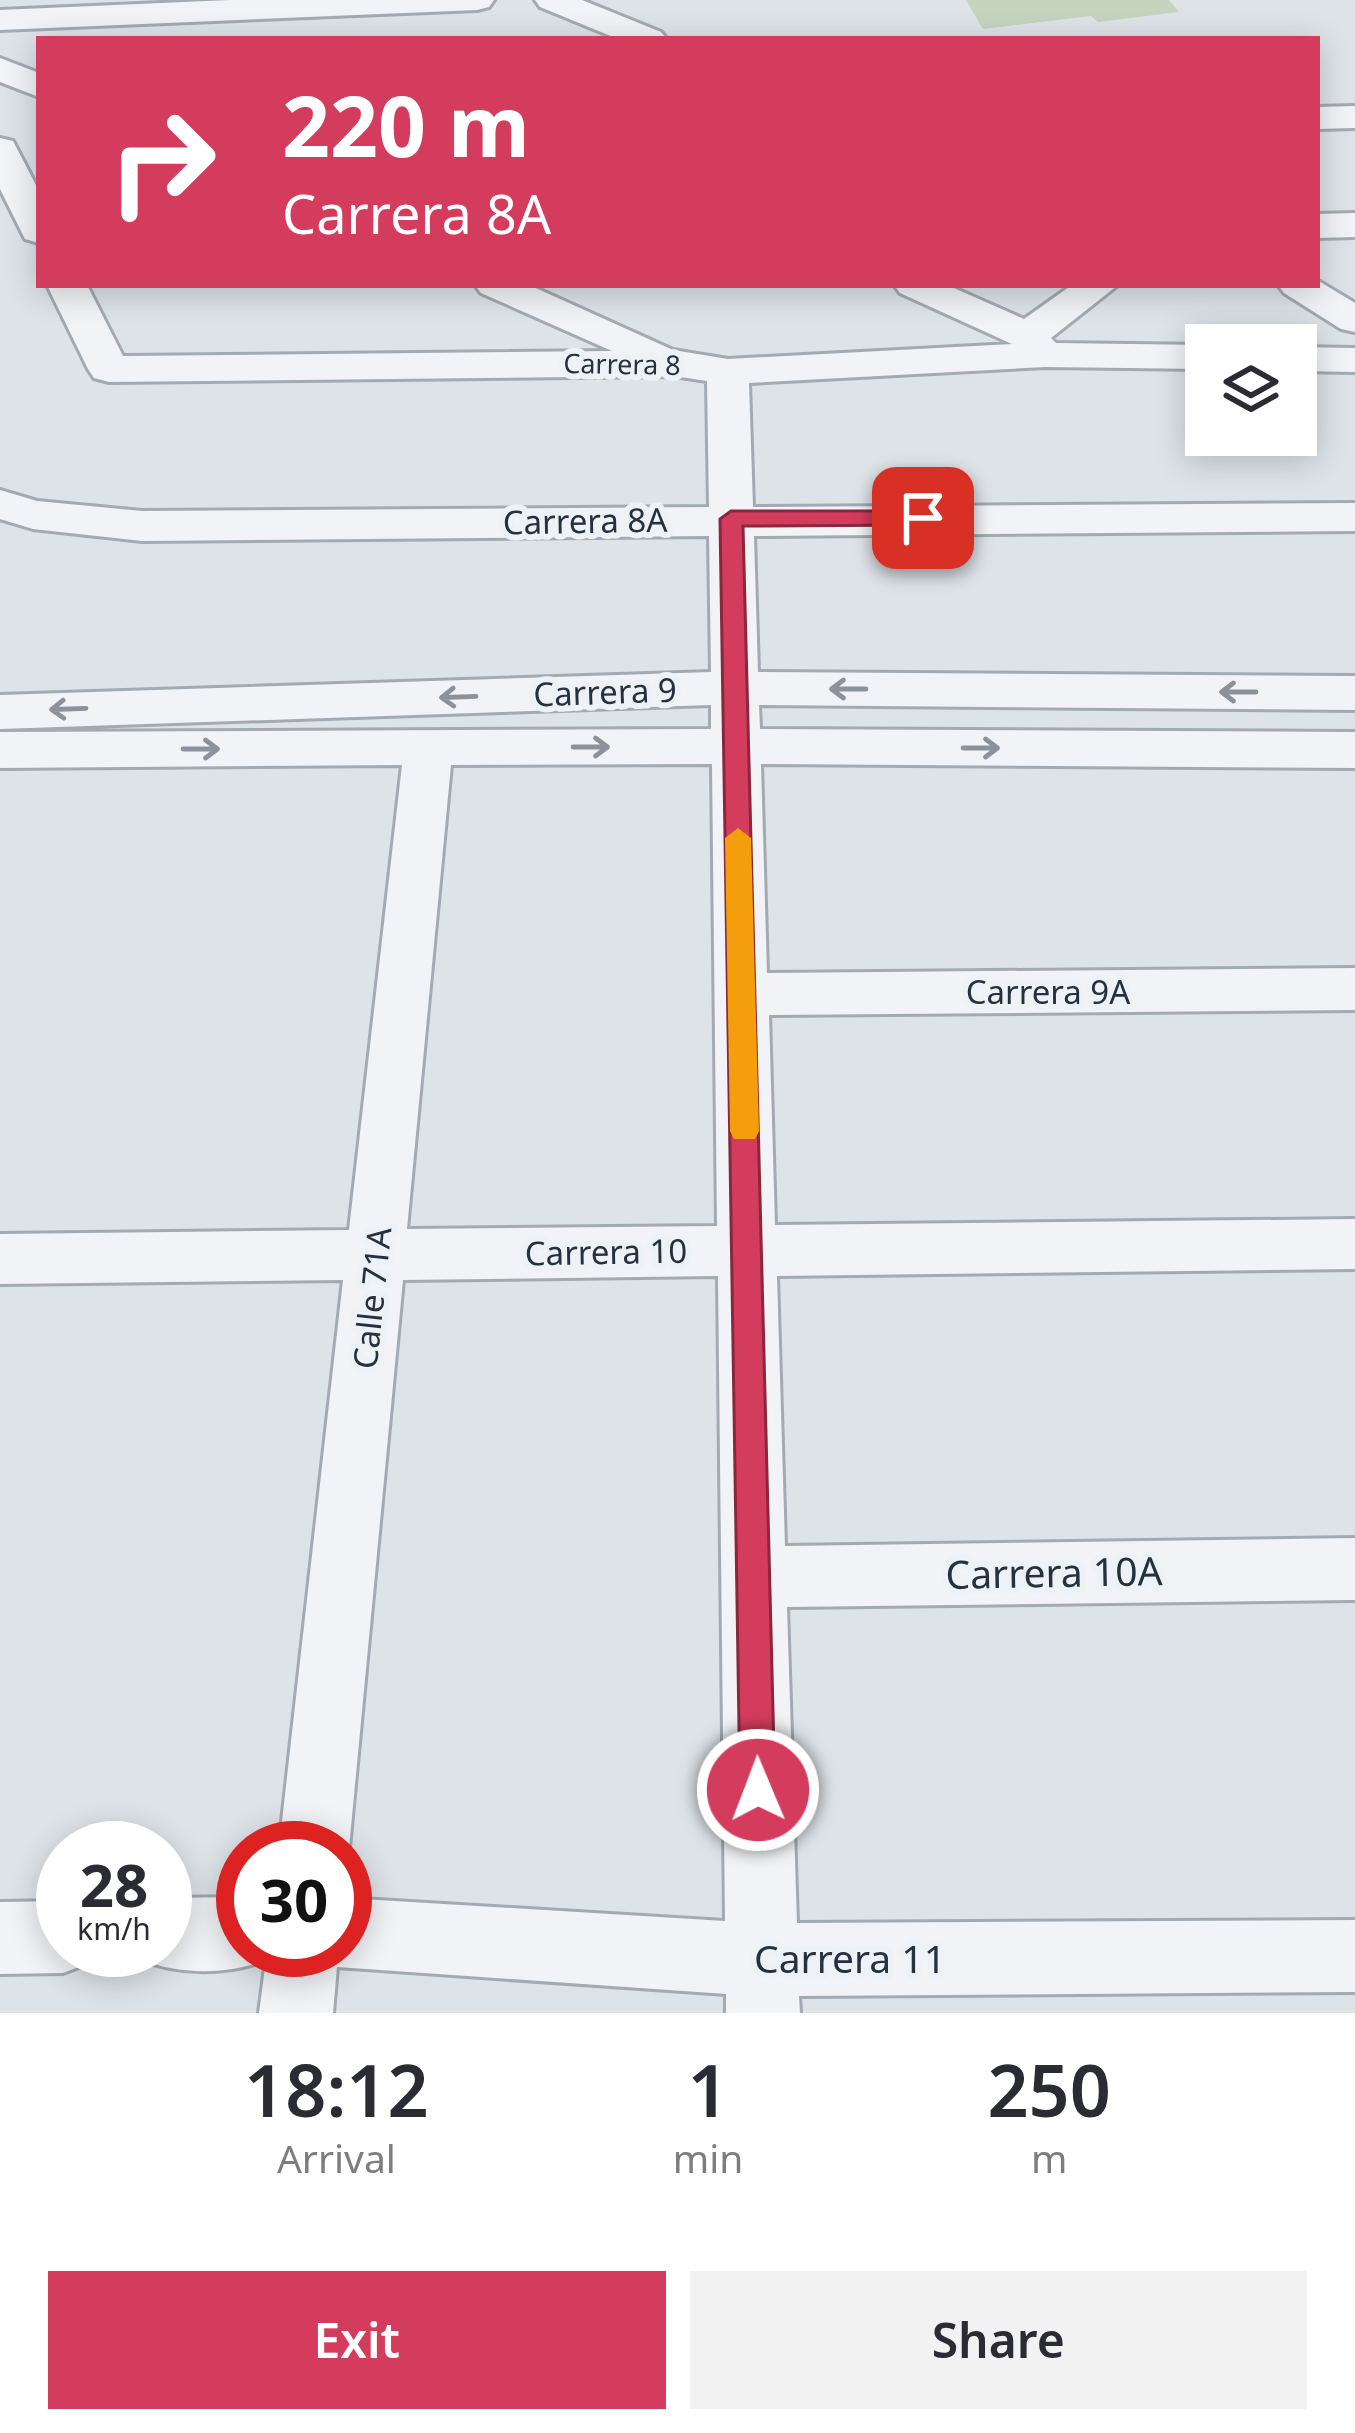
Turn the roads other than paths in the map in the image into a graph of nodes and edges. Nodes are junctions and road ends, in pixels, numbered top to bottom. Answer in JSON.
{"nodes":[{"id":1,"x":477,"y":0,"type":"edge"},
{"id":2,"x":552,"y":0,"type":"edge"},
{"id":3,"x":229,"y":12,"type":"junction"},
{"id":4,"x":0,"y":20,"type":"edge"},
{"id":5,"x":289,"y":36,"type":"edge"},
{"id":6,"x":642,"y":36,"type":"edge"},
{"id":7,"x":0,"y":69,"type":"edge"},
{"id":8,"x":36,"y":85,"type":"edge"},
{"id":9,"x":1355,"y":117,"type":"edge"},
{"id":10,"x":1320,"y":118,"type":"edge"},
{"id":11,"x":2,"y":162,"type":"edge"},
{"id":12,"x":36,"y":225,"type":"edge"},
{"id":13,"x":1320,"y":226,"type":"edge"},
{"id":14,"x":1355,"y":226,"type":"edge"},
{"id":15,"x":68,"y":288,"type":"edge"},
{"id":16,"x":502,"y":288,"type":"edge"},
{"id":17,"x":920,"y":288,"type":"edge"},
{"id":18,"x":1095,"y":288,"type":"edge"},
{"id":19,"x":1303,"y":288,"type":"edge"},
{"id":20,"x":1355,"y":320,"type":"edge"},
{"id":21,"x":1036,"y":345,"type":"junction"},
{"id":22,"x":1185,"y":356,"type":"edge"},
{"id":23,"x":1317,"y":359,"type":"edge"},
{"id":24,"x":1355,"y":360,"type":"edge"},
{"id":25,"x":701,"y":368,"type":"junction"},
{"id":26,"x":16,"y":510,"type":"edge"},
{"id":27,"x":1355,"y":517,"type":"edge"},
{"id":28,"x":731,"y":519,"type":"junction"},
{"id":29,"x":734,"y":688,"type":"junction"},
{"id":30,"x":1355,"y":693,"type":"edge"},
{"id":31,"x":0,"y":712,"type":"edge"},
{"id":32,"x":736,"y":746,"type":"junction"},
{"id":33,"x":428,"y":748,"type":"junction"},
{"id":34,"x":0,"y":750,"type":"edge"},
{"id":35,"x":1355,"y":750,"type":"edge"},
{"id":36,"x":1355,"y":989,"type":"edge"},
{"id":37,"x":741,"y":994,"type":"junction"},
{"id":38,"x":1355,"y":1244,"type":"edge"},
{"id":39,"x":747,"y":1250,"type":"junction"},
{"id":40,"x":376,"y":1255,"type":"junction"},
{"id":41,"x":0,"y":1259,"type":"edge"},
{"id":42,"x":1355,"y":1569,"type":"edge"},
{"id":43,"x":753,"y":1576,"type":"junction"},
{"id":44,"x":317,"y":1821,"type":"edge"},
{"id":45,"x":36,"y":1937,"type":"edge"},
{"id":46,"x":372,"y":1937,"type":"edge"},
{"id":47,"x":0,"y":1938,"type":"edge"},
{"id":48,"x":1355,"y":1956,"type":"edge"},
{"id":49,"x":300,"y":1977,"type":"edge"},
{"id":50,"x":762,"y":1987,"type":"edge"},
{"id":51,"x":296,"y":2013,"type":"edge"}],
"edges":[{"from":1,"to":3,"type":"street"},
{"from":2,"to":6,"type":"street"},
{"from":3,"to":4,"type":"street"},
{"from":3,"to":5,"type":"street"},
{"from":7,"to":8,"type":"street"},
{"from":9,"to":10,"type":"street"},
{"from":11,"to":12,"type":"street"},
{"from":13,"to":14,"type":"street"},
{"from":15,"to":25,"type":"street","name":"Carrera 8"},
{"from":16,"to":25,"type":"street"},
{"from":17,"to":21,"type":"street"},
{"from":18,"to":21,"type":"street"},
{"from":19,"to":20,"type":"street"},
{"from":21,"to":22,"type":"street","name":"Carrera 8"},
{"from":21,"to":25,"type":"street","name":"Carrera 8"},
{"from":23,"to":24,"type":"street"},
{"from":25,"to":28,"type":"street"},
{"from":26,"to":28,"type":"street","name":"Carrera 8A"},
{"from":27,"to":28,"type":"street","name":"Carrera 8A"},
{"from":28,"to":29,"type":"street"},
{"from":30,"to":29,"type":"street","name":"Carrera 9","one_way":true},
{"from":29,"to":31,"type":"street","name":"Carrera 9","one_way":true},
{"from":29,"to":32,"type":"street"},
{"from":33,"to":32,"type":"street","name":"Carrera 9","one_way":true},
{"from":32,"to":35,"type":"street","name":"Carrera 9","one_way":true},
{"from":32,"to":37,"type":"street"},
{"from":34,"to":33,"type":"street","name":"Carrera 9","one_way":true},
{"from":33,"to":40,"type":"street","name":"Calle 71A"},
{"from":36,"to":37,"type":"street","name":"Carrera 9A"},
{"from":37,"to":39,"type":"street"},
{"from":38,"to":39,"type":"street","name":"Carrera 10"},
{"from":39,"to":40,"type":"street","name":"Carrera 10"},
{"from":39,"to":43,"type":"street"},
{"from":40,"to":41,"type":"street","name":"Carrera 10"},
{"from":40,"to":44,"type":"street","name":"Calle 71A"},
{"from":42,"to":43,"type":"street","name":"Carrera 10A"},
{"from":43,"to":50,"type":"street"},
{"from":45,"to":47,"type":"street"},
{"from":46,"to":50,"type":"street","name":"Carrera 11"},
{"from":48,"to":50,"type":"street","name":"Carrera 11"},
{"from":49,"to":51,"type":"street"}]}
